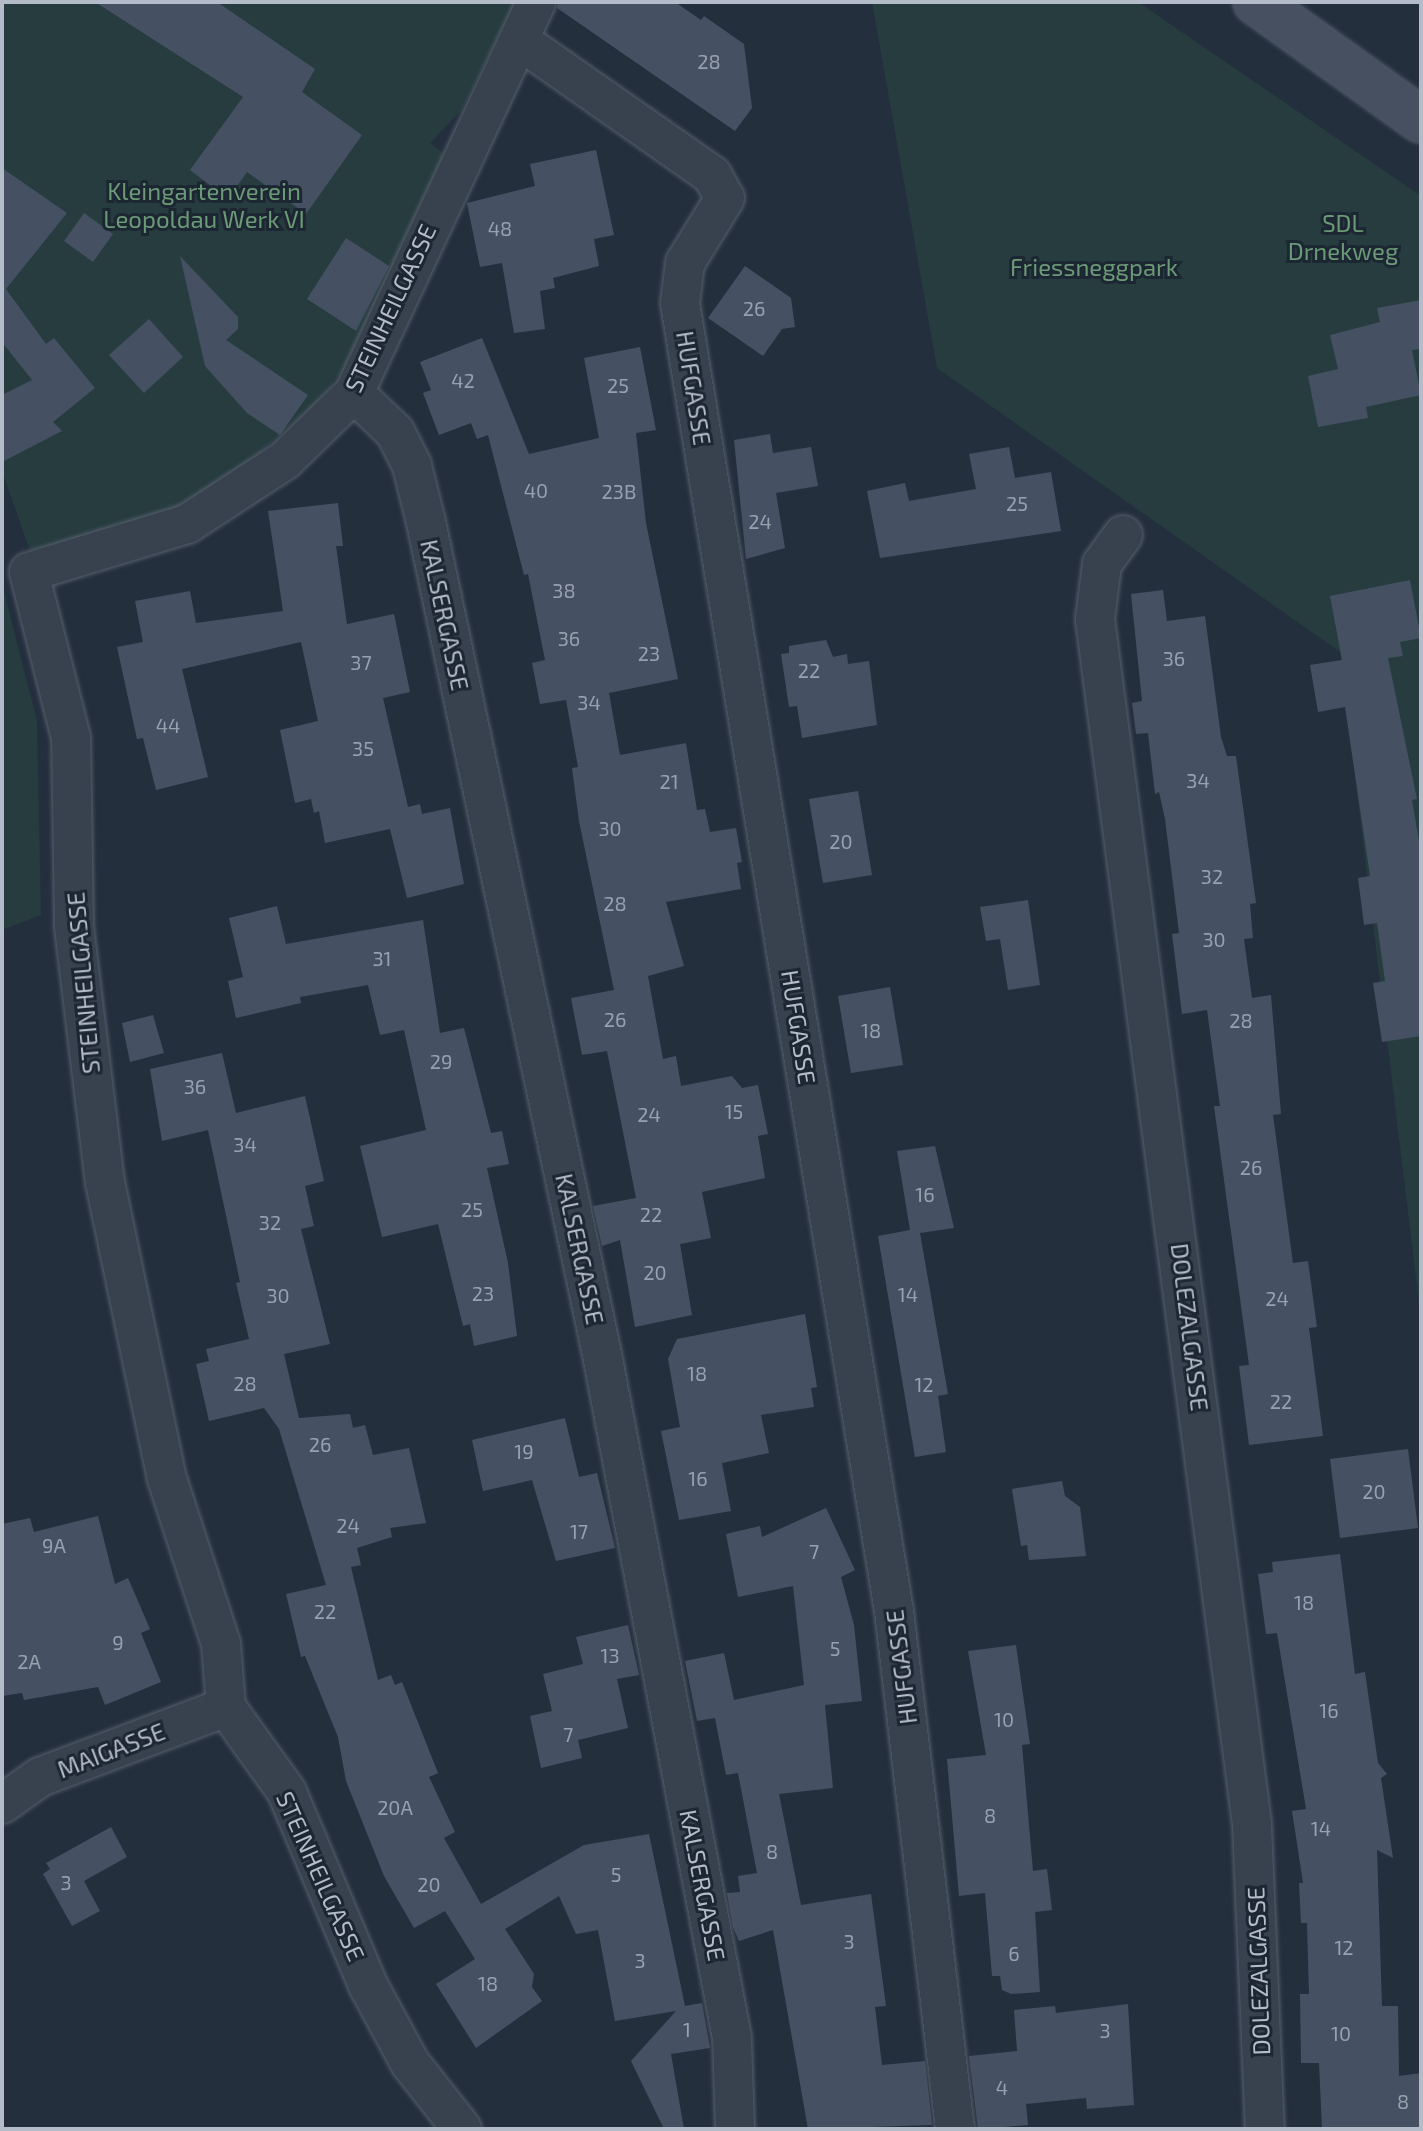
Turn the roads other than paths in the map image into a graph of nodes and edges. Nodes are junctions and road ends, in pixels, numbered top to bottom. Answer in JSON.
{"nodes":[{"id":1,"x":536,"y":2,"type":"edge"},
{"id":2,"x":1256,"y":2,"type":"edge"},
{"id":3,"x":519,"y":40,"type":"junction"},
{"id":4,"x":1421,"y":120,"type":"edge"},
{"id":5,"x":354,"y":393,"type":"junction"},
{"id":6,"x":1123,"y":535,"type":"dead end"},
{"id":7,"x":226,"y":1707,"type":"junction"},
{"id":8,"x":2,"y":1804,"type":"edge"},
{"id":9,"x":462,"y":2129,"type":"edge"},
{"id":10,"x":735,"y":2129,"type":"edge"},
{"id":11,"x":955,"y":2129,"type":"edge"},
{"id":12,"x":1265,"y":2129,"type":"edge"}],
"edges":[{"from":1,"to":3,"type":"street","name":"STEINHEILGASSE"},
{"from":2,"to":4,"type":"main road"},
{"from":3,"to":5,"type":"street","name":"STEINHEILGASSE"},
{"from":3,"to":11,"type":"street","name":"HUFGASSE"},
{"from":5,"to":7,"type":"street","name":"STEINHEILGASSE"},
{"from":5,"to":10,"type":"street","name":"KALSERGASSE"},
{"from":6,"to":12,"type":"street","name":"DOLEZALGASSE"},
{"from":7,"to":8,"type":"street","name":"MAIGASSE"},
{"from":7,"to":9,"type":"street","name":"STEINHEILGASSE"}]}
